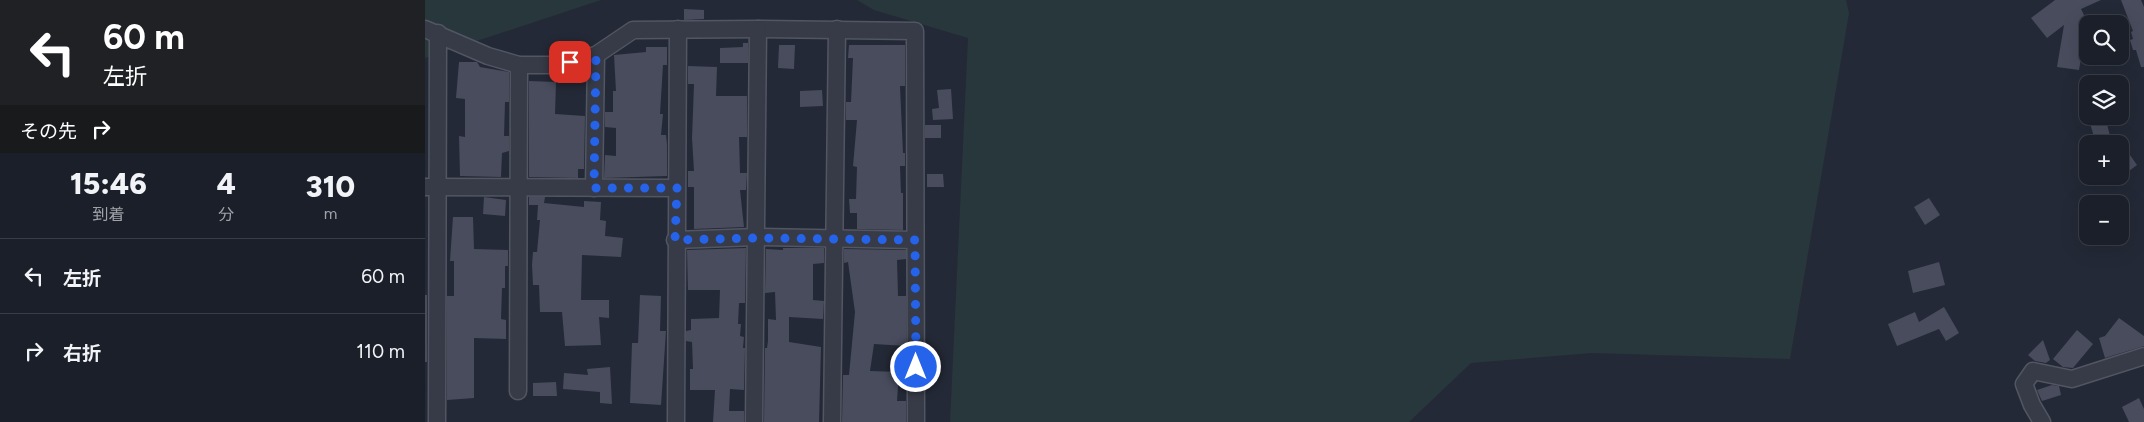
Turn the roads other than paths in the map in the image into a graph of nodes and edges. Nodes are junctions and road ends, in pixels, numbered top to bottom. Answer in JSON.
{"nodes":[{"id":1,"x":678,"y":29,"type":"junction"},
{"id":2,"x":758,"y":29,"type":"junction"},
{"id":3,"x":837,"y":29,"type":"junction"},
{"id":4,"x":432,"y":31,"type":"edge"},
{"id":5,"x":596,"y":55,"type":"junction"},
{"id":6,"x":519,"y":65,"type":"junction"},
{"id":7,"x":518,"y":186,"type":"junction"},
{"id":8,"x":432,"y":187,"type":"edge"},
{"id":9,"x":594,"y":188,"type":"junction"},
{"id":10,"x":677,"y":188,"type":"junction"},
{"id":11,"x":756,"y":238,"type":"junction"},
{"id":12,"x":833,"y":238,"type":"junction"},
{"id":13,"x":675,"y":240,"type":"junction"},
{"id":14,"x":915,"y":240,"type":"junction"},
{"id":15,"x":2144,"y":356,"type":"edge"},
{"id":16,"x":517,"y":390,"type":"dead end"},
{"id":17,"x":437,"y":422,"type":"edge"},
{"id":18,"x":675,"y":422,"type":"edge"},
{"id":19,"x":754,"y":422,"type":"edge"},
{"id":20,"x":832,"y":422,"type":"edge"},
{"id":21,"x":916,"y":422,"type":"edge"},
{"id":22,"x":2042,"y":422,"type":"edge"}],
"edges":[{"from":1,"to":2,"type":"street"},
{"from":1,"to":5,"type":"street"},
{"from":1,"to":10,"type":"street"},
{"from":2,"to":3,"type":"street"},
{"from":2,"to":11,"type":"street"},
{"from":3,"to":12,"type":"street"},
{"from":3,"to":14,"type":"street"},
{"from":4,"to":6,"type":"street"},
{"from":4,"to":8,"type":"street"},
{"from":5,"to":6,"type":"street"},
{"from":5,"to":9,"type":"street"},
{"from":6,"to":7,"type":"street"},
{"from":7,"to":8,"type":"street"},
{"from":7,"to":9,"type":"street"},
{"from":7,"to":16,"type":"street"},
{"from":8,"to":17,"type":"street"},
{"from":9,"to":10,"type":"street"},
{"from":10,"to":13,"type":"street"},
{"from":11,"to":12,"type":"street"},
{"from":11,"to":13,"type":"street"},
{"from":11,"to":19,"type":"street"},
{"from":12,"to":14,"type":"street"},
{"from":12,"to":20,"type":"street"},
{"from":13,"to":18,"type":"street"},
{"from":14,"to":21,"type":"street"},
{"from":15,"to":22,"type":"street"}]}
